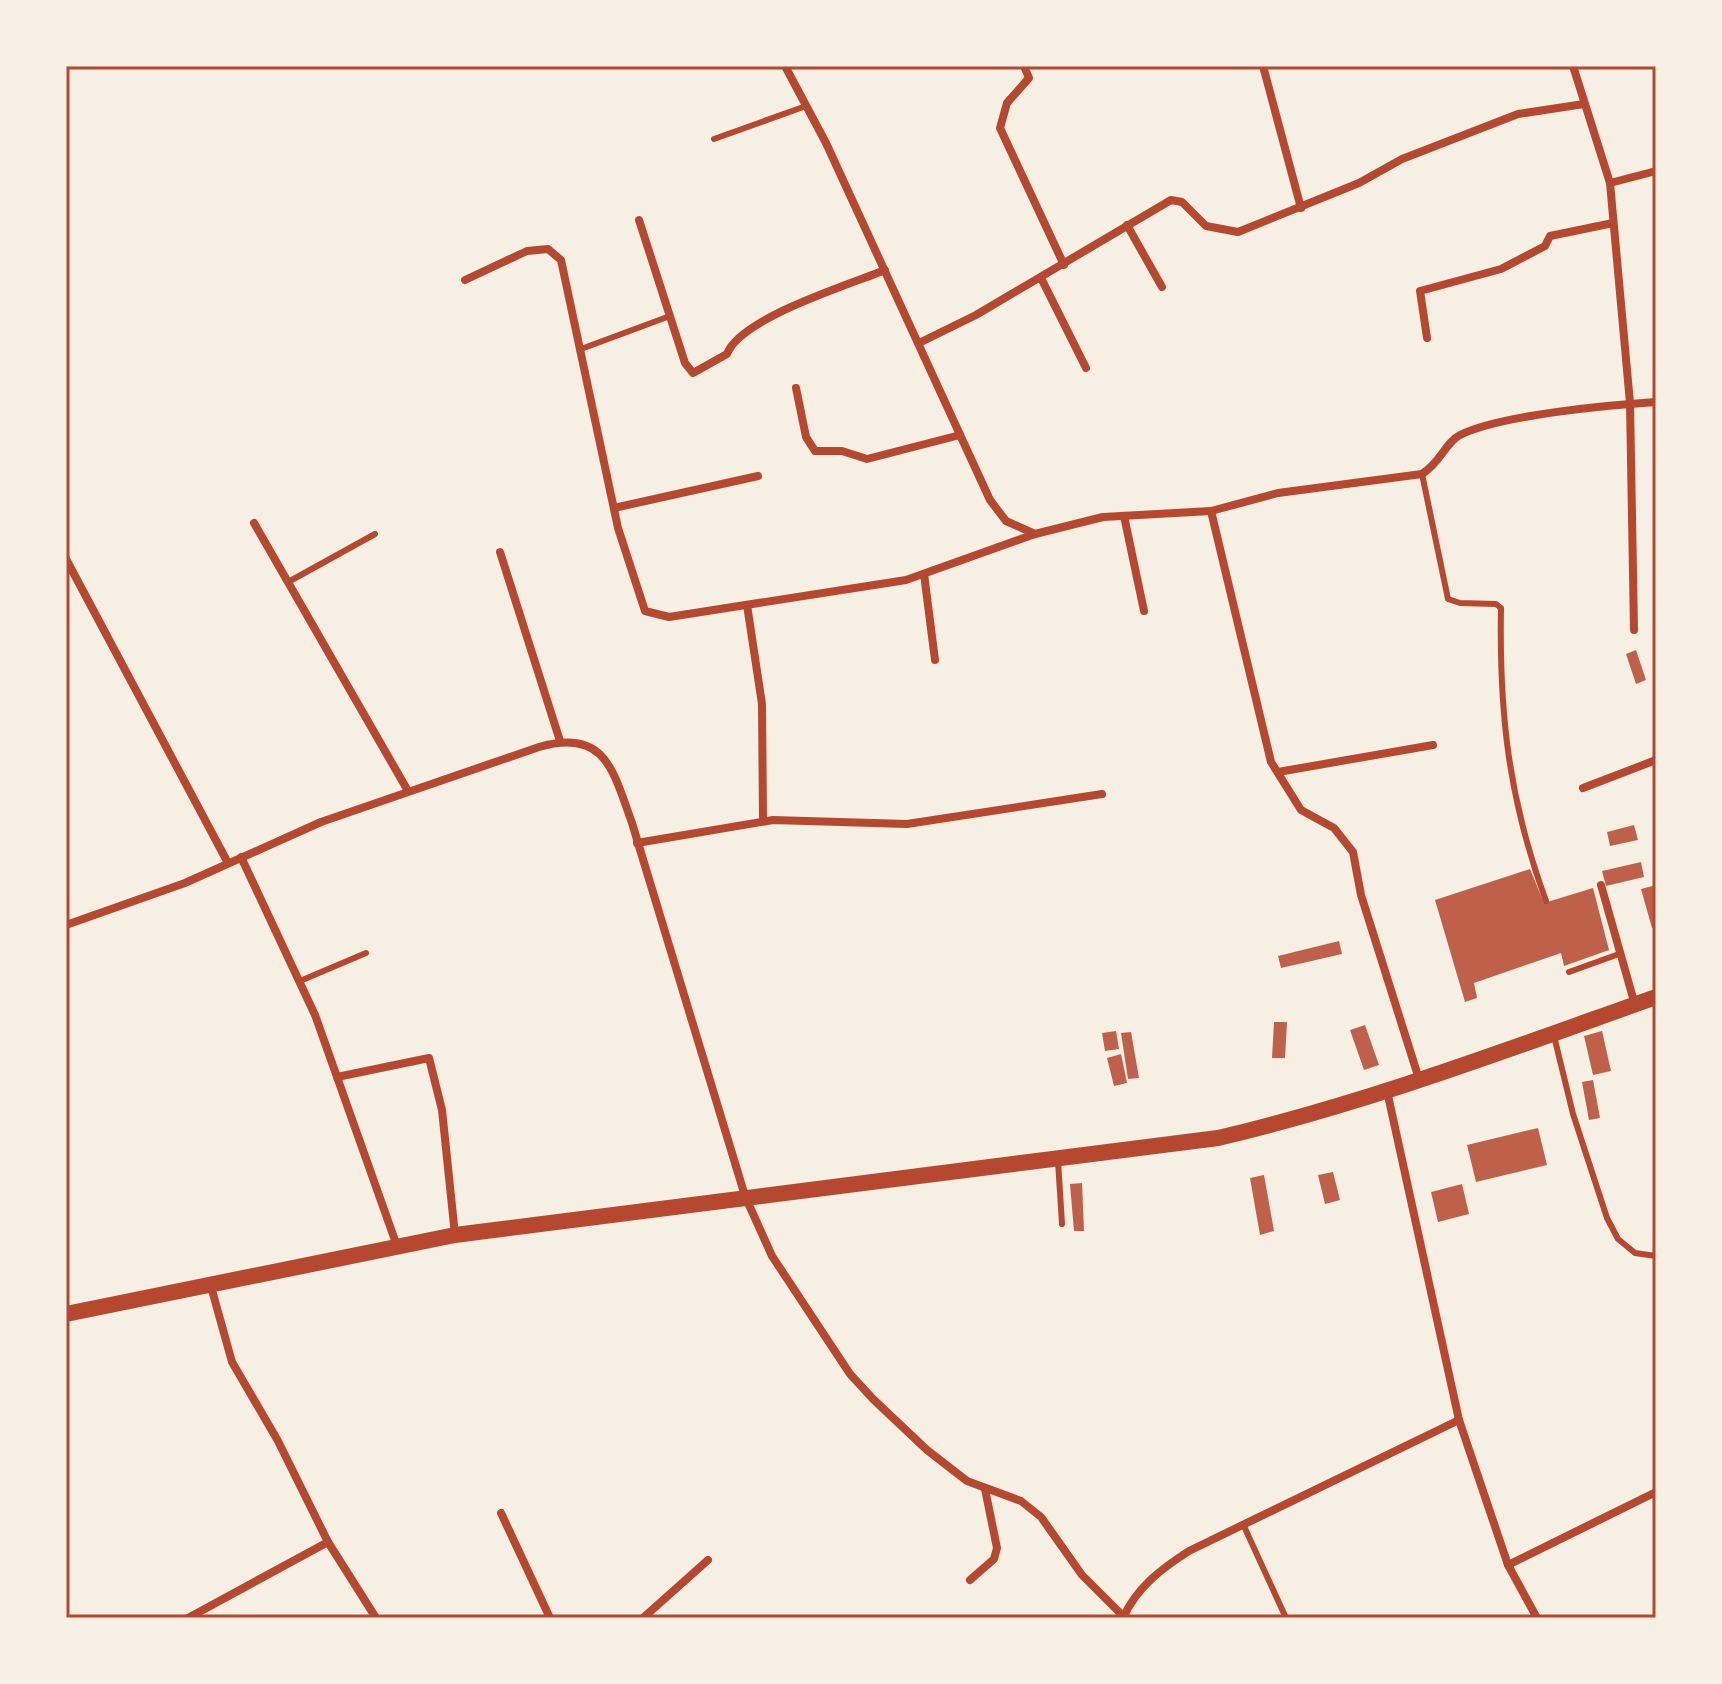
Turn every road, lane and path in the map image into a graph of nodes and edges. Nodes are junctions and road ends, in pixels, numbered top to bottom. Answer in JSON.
{"nodes":[{"id":1,"x":785,"y":66,"type":"edge"},
{"id":2,"x":1024,"y":66,"type":"edge"},
{"id":3,"x":1263,"y":66,"type":"edge"},
{"id":4,"x":1573,"y":66,"type":"edge"},
{"id":5,"x":1584,"y":104,"type":"junction"},
{"id":6,"x":806,"y":106,"type":"junction"},
{"id":7,"x":714,"y":139,"type":"dead end"},
{"id":8,"x":1656,"y":171,"type":"edge"},
{"id":9,"x":1610,"y":183,"type":"junction"},
{"id":10,"x":1301,"y":208,"type":"junction"},
{"id":11,"x":639,"y":220,"type":"dead end"},
{"id":12,"x":1613,"y":223,"type":"junction"},
{"id":13,"x":1127,"y":225,"type":"junction"},
{"id":14,"x":1064,"y":265,"type":"junction"},
{"id":15,"x":885,"y":270,"type":"junction"},
{"id":16,"x":1041,"y":278,"type":"junction"},
{"id":17,"x":465,"y":280,"type":"dead end"},
{"id":18,"x":1162,"y":287,"type":"dead end"},
{"id":19,"x":670,"y":316,"type":"junction"},
{"id":20,"x":1427,"y":338,"type":"dead end"},
{"id":21,"x":919,"y":343,"type":"junction"},
{"id":22,"x":581,"y":349,"type":"junction"},
{"id":23,"x":1086,"y":368,"type":"dead end"},
{"id":24,"x":796,"y":388,"type":"dead end"},
{"id":25,"x":1656,"y":402,"type":"edge"},
{"id":26,"x":1630,"y":403,"type":"junction"},
{"id":27,"x":960,"y":435,"type":"junction"},
{"id":28,"x":1422,"y":474,"type":"junction"},
{"id":29,"x":758,"y":476,"type":"dead end"},
{"id":30,"x":614,"y":508,"type":"junction"},
{"id":31,"x":1211,"y":511,"type":"junction"},
{"id":32,"x":1124,"y":516,"type":"junction"},
{"id":33,"x":254,"y":523,"type":"dead end"},
{"id":34,"x":375,"y":534,"type":"dead end"},
{"id":35,"x":1035,"y":534,"type":"junction"},
{"id":36,"x":500,"y":552,"type":"dead end"},
{"id":37,"x":66,"y":559,"type":"edge"},
{"id":38,"x":924,"y":574,"type":"junction"},
{"id":39,"x":290,"y":581,"type":"junction"},
{"id":40,"x":747,"y":605,"type":"junction"},
{"id":41,"x":1144,"y":611,"type":"dead end"},
{"id":42,"x":1634,"y":630,"type":"dead end"},
{"id":43,"x":935,"y":660,"type":"dead end"},
{"id":44,"x":560,"y":741,"type":"junction"},
{"id":45,"x":1433,"y":745,"type":"dead end"},
{"id":46,"x":1656,"y":760,"type":"edge"},
{"id":47,"x":1278,"y":772,"type":"junction"},
{"id":48,"x":1583,"y":788,"type":"dead end"},
{"id":49,"x":408,"y":791,"type":"junction"},
{"id":50,"x":1102,"y":794,"type":"dead end"},
{"id":51,"x":763,"y":821,"type":"junction"},
{"id":52,"x":637,"y":843,"type":"junction"},
{"id":53,"x":241,"y":857,"type":"junction"},
{"id":54,"x":228,"y":863,"type":"junction"},
{"id":55,"x":1601,"y":885,"type":"dead end"},
{"id":56,"x":1546,"y":901,"type":"dead end"},
{"id":57,"x":66,"y":925,"type":"edge"},
{"id":58,"x":366,"y":953,"type":"dead end"},
{"id":59,"x":1619,"y":954,"type":"junction"},
{"id":60,"x":1569,"y":972,"type":"dead end"},
{"id":61,"x":300,"y":981,"type":"junction"},
{"id":62,"x":1656,"y":997,"type":"edge"},
{"id":63,"x":1635,"y":1005,"type":"junction"},
{"id":64,"x":1553,"y":1033,"type":"junction"},
{"id":65,"x":337,"y":1077,"type":"junction"},
{"id":66,"x":1419,"y":1079,"type":"junction"},
{"id":67,"x":1387,"y":1091,"type":"junction"},
{"id":68,"x":1058,"y":1158,"type":"junction"},
{"id":69,"x":745,"y":1196,"type":"junction"},
{"id":70,"x":1062,"y":1224,"type":"dead end"},
{"id":71,"x":455,"y":1235,"type":"junction"},
{"id":72,"x":397,"y":1246,"type":"junction"},
{"id":73,"x":1656,"y":1256,"type":"edge"},
{"id":74,"x":210,"y":1283,"type":"junction"},
{"id":75,"x":66,"y":1314,"type":"edge"},
{"id":76,"x":1459,"y":1420,"type":"junction"},
{"id":77,"x":985,"y":1489,"type":"junction"},
{"id":78,"x":1656,"y":1492,"type":"edge"},
{"id":79,"x":501,"y":1513,"type":"dead end"},
{"id":80,"x":1243,"y":1524,"type":"junction"},
{"id":81,"x":328,"y":1542,"type":"junction"},
{"id":82,"x":708,"y":1560,"type":"dead end"},
{"id":83,"x":1508,"y":1565,"type":"junction"},
{"id":84,"x":970,"y":1580,"type":"dead end"},
{"id":85,"x":1123,"y":1617,"type":"edge"},
{"id":86,"x":188,"y":1618,"type":"edge"},
{"id":87,"x":376,"y":1618,"type":"edge"},
{"id":88,"x":550,"y":1618,"type":"edge"},
{"id":89,"x":643,"y":1618,"type":"edge"},
{"id":90,"x":1286,"y":1618,"type":"edge"},
{"id":91,"x":1537,"y":1618,"type":"edge"}],
"edges":[{"from":1,"to":6,"type":"street"},
{"from":2,"to":14,"type":"street"},
{"from":3,"to":10,"type":"street"},
{"from":4,"to":5,"type":"street"},
{"from":5,"to":9,"type":"street"},
{"from":5,"to":10,"type":"street"},
{"from":6,"to":7,"type":"lane"},
{"from":6,"to":15,"type":"street"},
{"from":8,"to":9,"type":"street"},
{"from":9,"to":12,"type":"street"},
{"from":10,"to":13,"type":"street"},
{"from":11,"to":19,"type":"street"},
{"from":12,"to":20,"type":"street"},
{"from":12,"to":26,"type":"street"},
{"from":13,"to":14,"type":"street"},
{"from":13,"to":18,"type":"street"},
{"from":14,"to":16,"type":"street"},
{"from":15,"to":19,"type":"street"},
{"from":15,"to":21,"type":"street"},
{"from":16,"to":21,"type":"street"},
{"from":16,"to":23,"type":"street"},
{"from":17,"to":22,"type":"street"},
{"from":19,"to":22,"type":"lane"},
{"from":21,"to":27,"type":"street"},
{"from":22,"to":30,"type":"street"},
{"from":24,"to":27,"type":"street"},
{"from":25,"to":26,"type":"street"},
{"from":26,"to":28,"type":"street"},
{"from":26,"to":42,"type":"street"},
{"from":27,"to":35,"type":"street"},
{"from":28,"to":31,"type":"street"},
{"from":28,"to":56,"type":"lane"},
{"from":29,"to":30,"type":"street"},
{"from":30,"to":40,"type":"street"},
{"from":31,"to":32,"type":"street"},
{"from":31,"to":47,"type":"street"},
{"from":32,"to":35,"type":"street"},
{"from":32,"to":41,"type":"street"},
{"from":33,"to":39,"type":"street"},
{"from":34,"to":39,"type":"lane"},
{"from":35,"to":38,"type":"street"},
{"from":36,"to":44,"type":"street"},
{"from":37,"to":54,"type":"street"},
{"from":38,"to":40,"type":"street"},
{"from":38,"to":43,"type":"street"},
{"from":39,"to":49,"type":"street"},
{"from":40,"to":51,"type":"street"},
{"from":44,"to":49,"type":"street"},
{"from":44,"to":52,"type":"street"},
{"from":45,"to":47,"type":"street"},
{"from":46,"to":48,"type":"street"},
{"from":47,"to":66,"type":"street"},
{"from":49,"to":53,"type":"street"},
{"from":50,"to":51,"type":"street"},
{"from":51,"to":52,"type":"street"},
{"from":52,"to":69,"type":"street"},
{"from":53,"to":54,"type":"street"},
{"from":53,"to":61,"type":"street"},
{"from":54,"to":57,"type":"street"},
{"from":55,"to":59,"type":"street"},
{"from":58,"to":61,"type":"lane"},
{"from":59,"to":60,"type":"lane"},
{"from":59,"to":63,"type":"street"},
{"from":61,"to":65,"type":"street"},
{"from":62,"to":63,"type":"main road"},
{"from":63,"to":64,"type":"main road"},
{"from":64,"to":66,"type":"main road"},
{"from":64,"to":73,"type":"lane"},
{"from":65,"to":71,"type":"street"},
{"from":65,"to":72,"type":"street"},
{"from":66,"to":67,"type":"main road"},
{"from":67,"to":68,"type":"main road"},
{"from":67,"to":76,"type":"street"},
{"from":68,"to":69,"type":"main road"},
{"from":68,"to":70,"type":"lane"},
{"from":69,"to":71,"type":"main road"},
{"from":69,"to":77,"type":"street"},
{"from":71,"to":72,"type":"main road"},
{"from":72,"to":74,"type":"main road"},
{"from":74,"to":75,"type":"main road"},
{"from":74,"to":81,"type":"street"},
{"from":76,"to":80,"type":"street"},
{"from":76,"to":83,"type":"street"},
{"from":77,"to":84,"type":"street"},
{"from":77,"to":85,"type":"street"},
{"from":78,"to":83,"type":"street"},
{"from":79,"to":88,"type":"street"},
{"from":80,"to":85,"type":"street"},
{"from":80,"to":90,"type":"lane"},
{"from":81,"to":86,"type":"street"},
{"from":81,"to":87,"type":"street"},
{"from":82,"to":89,"type":"street"},
{"from":83,"to":91,"type":"street"}]}
